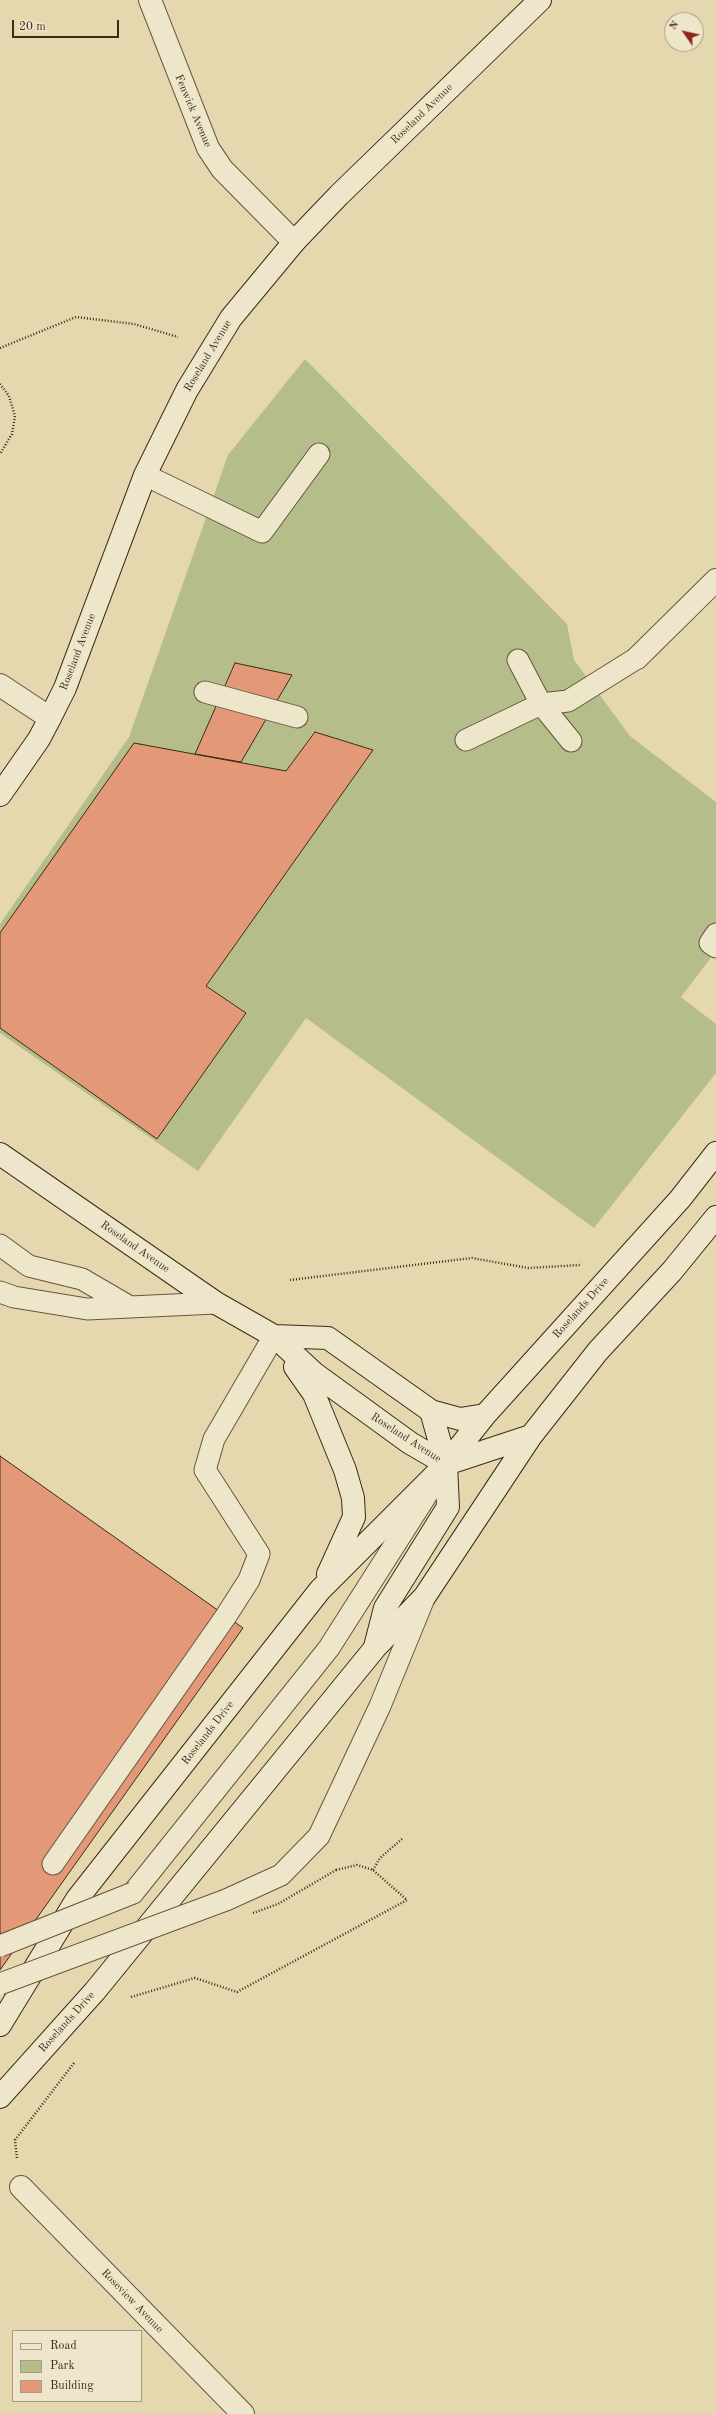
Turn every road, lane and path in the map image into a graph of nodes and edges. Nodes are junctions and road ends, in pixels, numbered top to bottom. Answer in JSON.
{"nodes":[{"id":1,"x":150,"y":0,"type":"edge"},
{"id":2,"x":540,"y":0,"type":"edge"},
{"id":3,"x":294,"y":242,"type":"junction"},
{"id":4,"x":178,"y":337,"type":"dead end"},
{"id":5,"x":0,"y":348,"type":"edge"},
{"id":6,"x":0,"y":384,"type":"edge"},
{"id":7,"x":0,"y":454,"type":"edge"},
{"id":8,"x":319,"y":454,"type":"dead end"},
{"id":9,"x":145,"y":475,"type":"junction"},
{"id":10,"x":716,"y":580,"type":"edge"},
{"id":11,"x":637,"y":658,"type":"joint"},
{"id":12,"x":518,"y":660,"type":"dead end"},
{"id":13,"x":0,"y":685,"type":"edge"},
{"id":14,"x":205,"y":692,"type":"dead end"},
{"id":15,"x":541,"y":704,"type":"junction"},
{"id":16,"x":297,"y":717,"type":"dead end"},
{"id":17,"x":50,"y":718,"type":"junction"},
{"id":18,"x":466,"y":740,"type":"dead end"},
{"id":19,"x":571,"y":741,"type":"dead end"},
{"id":20,"x":0,"y":795,"type":"edge"},
{"id":21,"x":716,"y":934,"type":"edge"},
{"id":22,"x":716,"y":947,"type":"edge"},
{"id":23,"x":716,"y":1153,"type":"edge"},
{"id":24,"x":0,"y":1154,"type":"edge"},
{"id":25,"x":716,"y":1217,"type":"edge"},
{"id":26,"x":0,"y":1245,"type":"edge"},
{"id":27,"x":585,"y":1264,"type":"dead end"},
{"id":28,"x":290,"y":1280,"type":"dead end"},
{"id":29,"x":0,"y":1292,"type":"edge"},
{"id":30,"x":216,"y":1302,"type":"junction"},
{"id":31,"x":130,"y":1307,"type":"junction"},
{"id":32,"x":274,"y":1336,"type":"junction"},
{"id":33,"x":432,"y":1411,"type":"junction"},
{"id":34,"x":485,"y":1415,"type":"junction"},
{"id":35,"x":531,"y":1436,"type":"junction"},
{"id":36,"x":446,"y":1464,"type":"junction"},
{"id":37,"x":320,"y":1590,"type":"junction"},
{"id":38,"x":426,"y":1596,"type":"junction"},
{"id":39,"x":375,"y":1648,"type":"junction"},
{"id":40,"x":403,"y":1838,"type":"dead end"},
{"id":41,"x":53,"y":1864,"type":"dead end"},
{"id":42,"x":336,"y":1870,"type":"dead end"},
{"id":43,"x":373,"y":1870,"type":"junction"},
{"id":44,"x":0,"y":1946,"type":"edge"},
{"id":45,"x":0,"y":1984,"type":"edge"},
{"id":46,"x":127,"y":2001,"type":"dead end"},
{"id":47,"x":0,"y":2025,"type":"edge"},
{"id":48,"x":78,"y":2057,"type":"dead end"},
{"id":49,"x":0,"y":2097,"type":"edge"},
{"id":50,"x":21,"y":2187,"type":"joint"},
{"id":51,"x":243,"y":2414,"type":"edge"}],
"edges":[{"from":1,"to":3,"type":"street","name":"Fenwick Avenue"},
{"from":2,"to":3,"type":"street","name":"Roseland Avenue"},
{"from":3,"to":9,"type":"street","name":"Roseland Avenue"},
{"from":4,"to":5,"type":"path"},
{"from":6,"to":7,"type":"path"},
{"from":8,"to":9,"type":"lane"},
{"from":9,"to":17,"type":"street","name":"Roseland Avenue"},
{"from":10,"to":11,"type":"street"},
{"from":11,"to":15,"type":"lane"},
{"from":12,"to":15,"type":"lane"},
{"from":13,"to":17,"type":"street"},
{"from":14,"to":16,"type":"lane"},
{"from":15,"to":18,"type":"lane"},
{"from":15,"to":19,"type":"lane"},
{"from":17,"to":20,"type":"street","name":"Roseland Avenue"},
{"from":21,"to":22,"type":"lane"},
{"from":23,"to":34,"type":"street","name":"Roselands Drive"},
{"from":24,"to":30,"type":"street","name":"Roseland Avenue"},
{"from":25,"to":35,"type":"street","name":"Roselands Drive"},
{"from":26,"to":31,"type":"lane"},
{"from":27,"to":28,"type":"path"},
{"from":29,"to":31,"type":"lane"},
{"from":30,"to":31,"type":"lane"},
{"from":30,"to":32,"type":"street","name":"Roseland Avenue"},
{"from":32,"to":33,"type":"street","name":"Roseland Avenue"},
{"from":32,"to":36,"type":"street","name":"Roseland Avenue"},
{"from":32,"to":37,"type":"street"},
{"from":32,"to":41,"type":"lane"},
{"from":33,"to":34,"type":"street","name":"Roseland Avenue"},
{"from":33,"to":36,"type":"street","name":"Roselands Drive"},
{"from":34,"to":36,"type":"street","name":"Roselands Drive"},
{"from":35,"to":36,"type":"street","name":"Roselands Drive"},
{"from":35,"to":38,"type":"street","name":"Roselands Drive"},
{"from":36,"to":37,"type":"street","name":"Roselands Drive"},
{"from":36,"to":39,"type":"street","name":"Roselands Drive"},
{"from":36,"to":44,"type":"lane","bridge":true},
{"from":37,"to":47,"type":"street","name":"Roselands Drive"},
{"from":38,"to":39,"type":"street","name":"Roselands Drive"},
{"from":38,"to":45,"type":"lane","bridge":true},
{"from":39,"to":49,"type":"street","name":"Roselands Drive"},
{"from":40,"to":43,"type":"path"},
{"from":42,"to":43,"type":"path"},
{"from":43,"to":46,"type":"path"},
{"from":48,"to":50,"type":"path"},
{"from":50,"to":51,"type":"street","name":"Roseview Avenue"}]}
